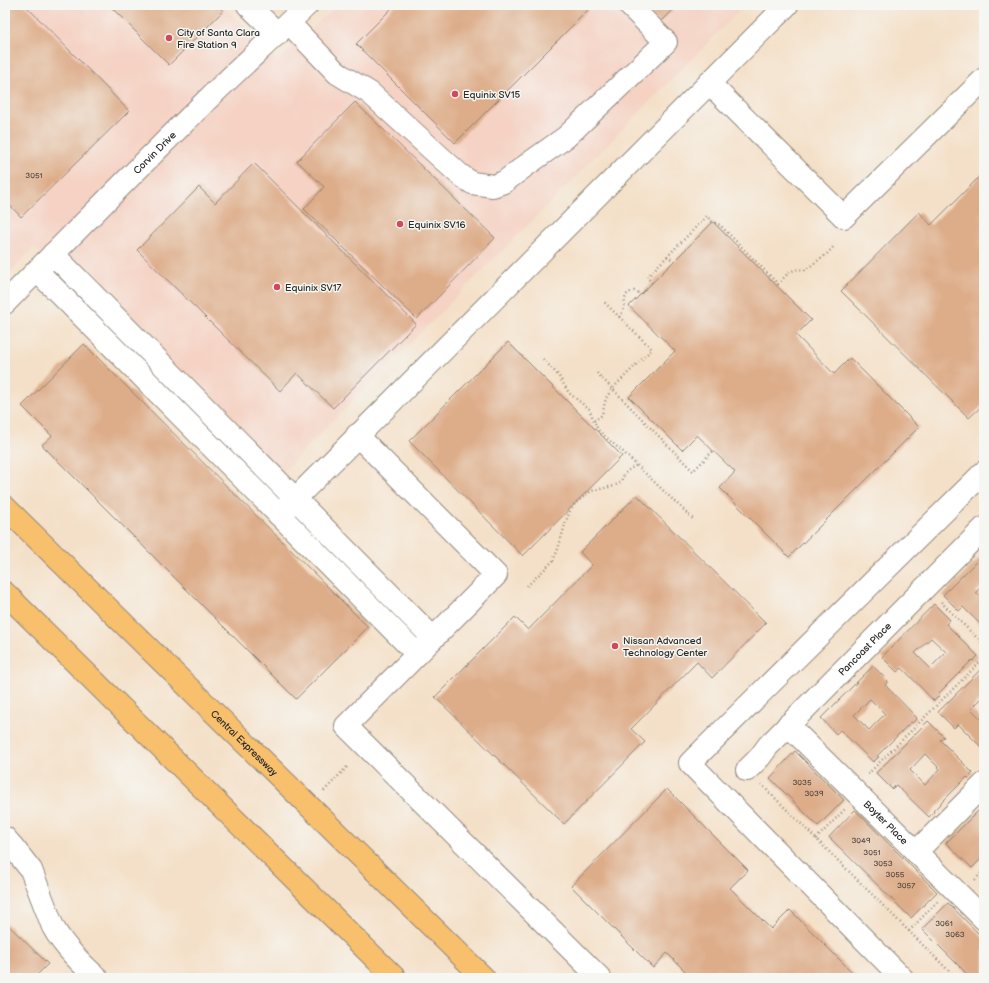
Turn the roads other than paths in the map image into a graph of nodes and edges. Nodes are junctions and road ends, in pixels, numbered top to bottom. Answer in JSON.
{"nodes":[{"id":1,"x":248,"y":5,"type":"edge"},
{"id":2,"x":307,"y":5,"type":"edge"},
{"id":3,"x":629,"y":5,"type":"edge"},
{"id":4,"x":787,"y":5,"type":"edge"},
{"id":5,"x":283,"y":28,"type":"junction"},
{"id":6,"x":984,"y":79,"type":"edge"},
{"id":7,"x":709,"y":83,"type":"junction"},
{"id":8,"x":54,"y":254,"type":"junction"},
{"id":9,"x":37,"y":271,"type":"junction"},
{"id":10,"x":5,"y":303,"type":"edge"},
{"id":11,"x":358,"y":435,"type":"junction"},
{"id":12,"x":984,"y":472,"type":"edge"},
{"id":13,"x":295,"y":498,"type":"junction"},
{"id":14,"x":5,"y":507,"type":"edge"},
{"id":15,"x":278,"y":515,"type":"junction"},
{"id":16,"x":984,"y":528,"type":"edge"},
{"id":17,"x":5,"y":593,"type":"edge"},
{"id":18,"x":433,"y":638,"type":"junction"},
{"id":19,"x":417,"y":654,"type":"junction"},
{"id":20,"x":788,"y":725,"type":"junction"},
{"id":21,"x":747,"y":770,"type":"road end"},
{"id":22,"x":984,"y":784,"type":"edge"},
{"id":23,"x":5,"y":838,"type":"edge"},
{"id":24,"x":916,"y":852,"type":"junction"},
{"id":25,"x":984,"y":919,"type":"edge"},
{"id":26,"x":367,"y":950,"type":"junction"},
{"id":27,"x":97,"y":978,"type":"edge"},
{"id":28,"x":381,"y":978,"type":"edge"},
{"id":29,"x":395,"y":978,"type":"edge"},
{"id":30,"x":484,"y":978,"type":"edge"},
{"id":31,"x":600,"y":978,"type":"edge"},
{"id":32,"x":902,"y":978,"type":"edge"}],
"edges":[{"from":1,"to":5,"type":"street"},
{"from":2,"to":5,"type":"street","name":"Corvin Drive"},
{"from":3,"to":5,"type":"street"},
{"from":4,"to":7,"type":"street"},
{"from":5,"to":8,"type":"street","name":"Corvin Drive"},
{"from":6,"to":7,"type":"street"},
{"from":7,"to":11,"type":"street"},
{"from":8,"to":9,"type":"street","name":"Corvin Drive"},
{"from":8,"to":13,"type":"street"},
{"from":9,"to":10,"type":"street","name":"Corvin Drive"},
{"from":9,"to":15,"type":"street"},
{"from":11,"to":13,"type":"street"},
{"from":11,"to":18,"type":"street"},
{"from":12,"to":32,"type":"street"},
{"from":13,"to":15,"type":"street"},
{"from":13,"to":18,"type":"street"},
{"from":14,"to":30,"type":"highway","name":"Central Expressway"},
{"from":15,"to":19,"type":"street"},
{"from":16,"to":20,"type":"street","name":"Pancoast Place"},
{"from":17,"to":26,"type":"highway"},
{"from":18,"to":19,"type":"street"},
{"from":19,"to":31,"type":"street"},
{"from":20,"to":21,"type":"street","name":"Pancoast Place"},
{"from":20,"to":24,"type":"street","name":"Boyter Place"},
{"from":22,"to":24,"type":"street"},
{"from":23,"to":27,"type":"street"},
{"from":24,"to":25,"type":"street","name":"Boyter Place"},
{"from":26,"to":28,"type":"street"},
{"from":26,"to":29,"type":"highway"}]}
